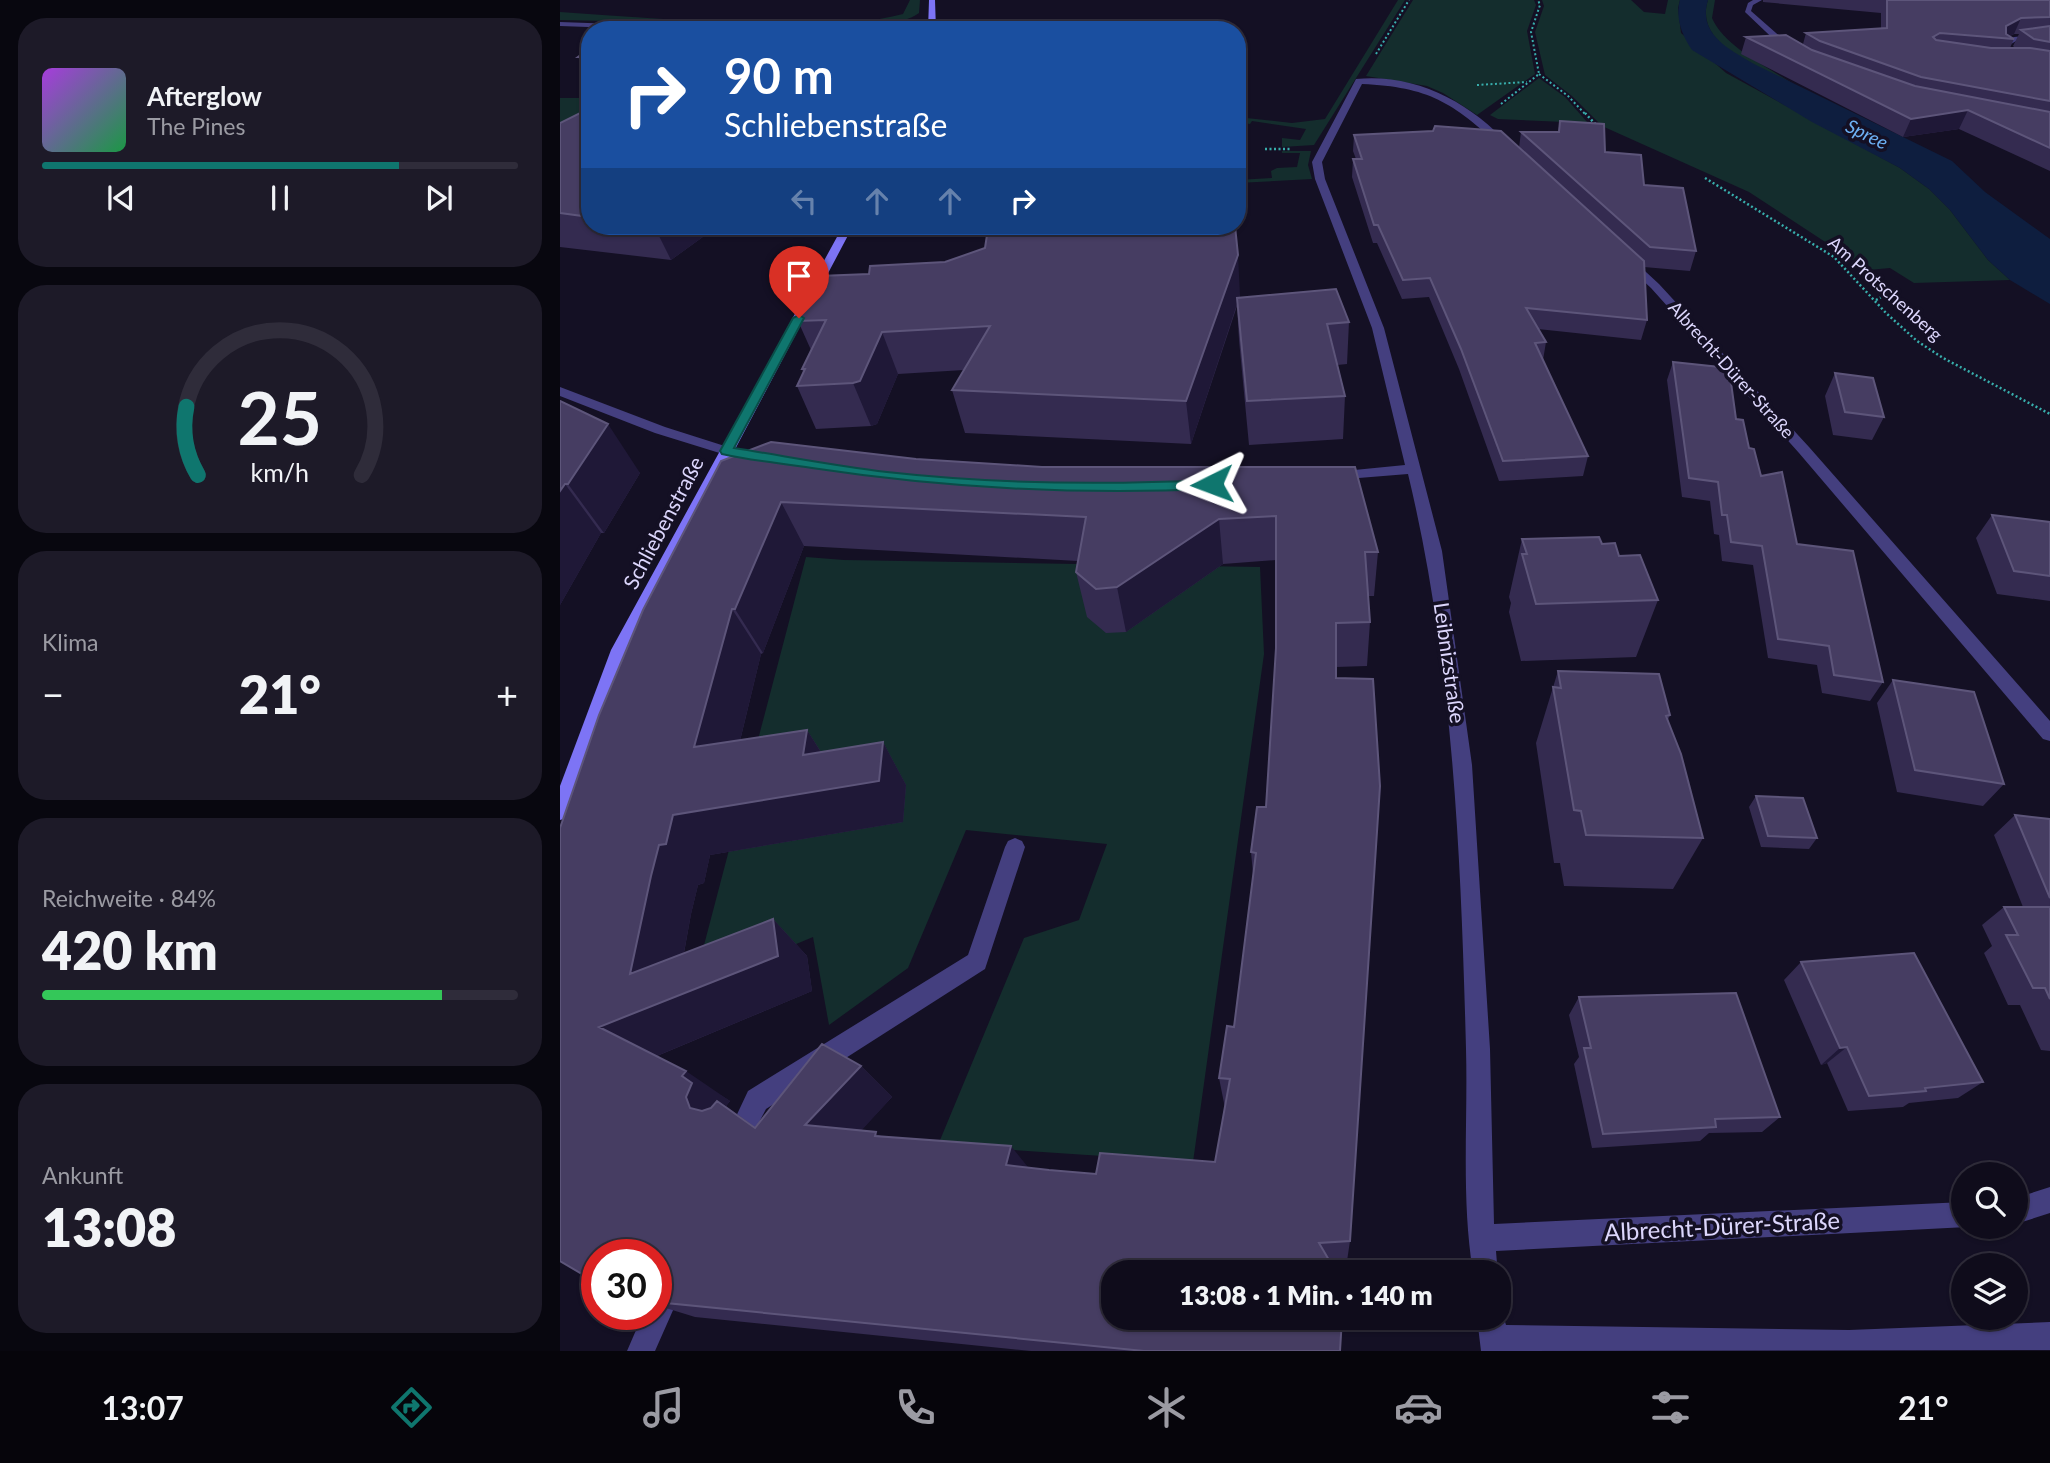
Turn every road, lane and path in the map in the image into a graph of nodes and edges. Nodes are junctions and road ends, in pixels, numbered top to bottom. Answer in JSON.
{"nodes":[{"id":1,"x":932,"y":0,"type":"edge"},
{"id":2,"x":1409,"y":0,"type":"edge"},
{"id":3,"x":1538,"y":0,"type":"edge"},
{"id":4,"x":1759,"y":0,"type":"edge"},
{"id":5,"x":932,"y":21,"type":"edge"},
{"id":6,"x":560,"y":24,"type":"edge"},
{"id":7,"x":579,"y":25,"type":"joint"},
{"id":8,"x":560,"y":35,"type":"edge"},
{"id":9,"x":2050,"y":36,"type":"edge"},
{"id":10,"x":1798,"y":55,"type":"edge"},
{"id":11,"x":2010,"y":60,"type":"edge"},
{"id":12,"x":2023,"y":60,"type":"junction"},
{"id":13,"x":2050,"y":65,"type":"edge"},
{"id":14,"x":1539,"y":74,"type":"junction"},
{"id":15,"x":1359,"y":81,"type":"junction"},
{"id":16,"x":1476,"y":119,"type":"junction"},
{"id":17,"x":1598,"y":127,"type":"edge"},
{"id":18,"x":1514,"y":155,"type":"edge"},
{"id":19,"x":1705,"y":178,"type":"dead end"},
{"id":20,"x":843,"y":235,"type":"edge"},
{"id":21,"x":1614,"y":248,"type":"edge"},
{"id":22,"x":1887,"y":294,"type":"dead end"},
{"id":23,"x":1876,"y":300,"type":"junction"},
{"id":24,"x":560,"y":391,"type":"edge"},
{"id":25,"x":2050,"y":414,"type":"edge"},
{"id":26,"x":733,"y":452,"type":"junction"},
{"id":27,"x":1414,"y":469,"type":"junction"},
{"id":28,"x":1314,"y":478,"type":"edge"},
{"id":29,"x":2050,"y":734,"type":"edge"},
{"id":30,"x":560,"y":812,"type":"edge"},
{"id":31,"x":1015,"y":847,"type":"dead end"},
{"id":32,"x":744,"y":1125,"type":"edge"},
{"id":33,"x":2050,"y":1200,"type":"edge"},
{"id":34,"x":2028,"y":1207,"type":"edge"},
{"id":35,"x":1951,"y":1216,"type":"edge"},
{"id":36,"x":1481,"y":1238,"type":"junction"},
{"id":37,"x":1484,"y":1260,"type":"edge"},
{"id":38,"x":650,"y":1330,"type":"edge"},
{"id":39,"x":1493,"y":1336,"type":"edge"},
{"id":40,"x":2050,"y":1336,"type":"edge"},
{"id":41,"x":641,"y":1351,"type":"edge"}],
"edges":[{"from":1,"to":5,"type":"main road"},
{"from":2,"to":15,"type":"path"},
{"from":3,"to":14,"type":"path"},
{"from":4,"to":10,"type":"street"},
{"from":6,"to":7,"type":"street"},
{"from":7,"to":8,"type":"street"},
{"from":9,"to":12,"type":"street"},
{"from":11,"to":12,"type":"street"},
{"from":12,"to":13,"type":"street"},
{"from":14,"to":16,"type":"path"},
{"from":14,"to":17,"type":"path"},
{"from":15,"to":16,"type":"street"},
{"from":15,"to":27,"type":"street","name":"Leibnizstraße"},
{"from":16,"to":18,"type":"street"},
{"from":19,"to":23,"type":"path","name":"Am Protschenberg"},
{"from":20,"to":26,"type":"main road","name":"Schliebenstraße"},
{"from":21,"to":29,"type":"street","name":"Albrecht-Dürer-Straße"},
{"from":22,"to":23,"type":"path"},
{"from":23,"to":25,"type":"path","name":"Am Protschenberg"},
{"from":24,"to":26,"type":"street"},
{"from":26,"to":30,"type":"main road","name":"Schliebenstraße"},
{"from":27,"to":28,"type":"street"},
{"from":27,"to":36,"type":"street","name":"Leibnizstraße"},
{"from":31,"to":32,"type":"street"},
{"from":33,"to":34,"type":"street"},
{"from":35,"to":36,"type":"street","name":"Albrecht-Dürer-Straße"},
{"from":36,"to":37,"type":"street","name":"Leibnizstraße"},
{"from":38,"to":41,"type":"street"},
{"from":39,"to":40,"type":"street"}]}
